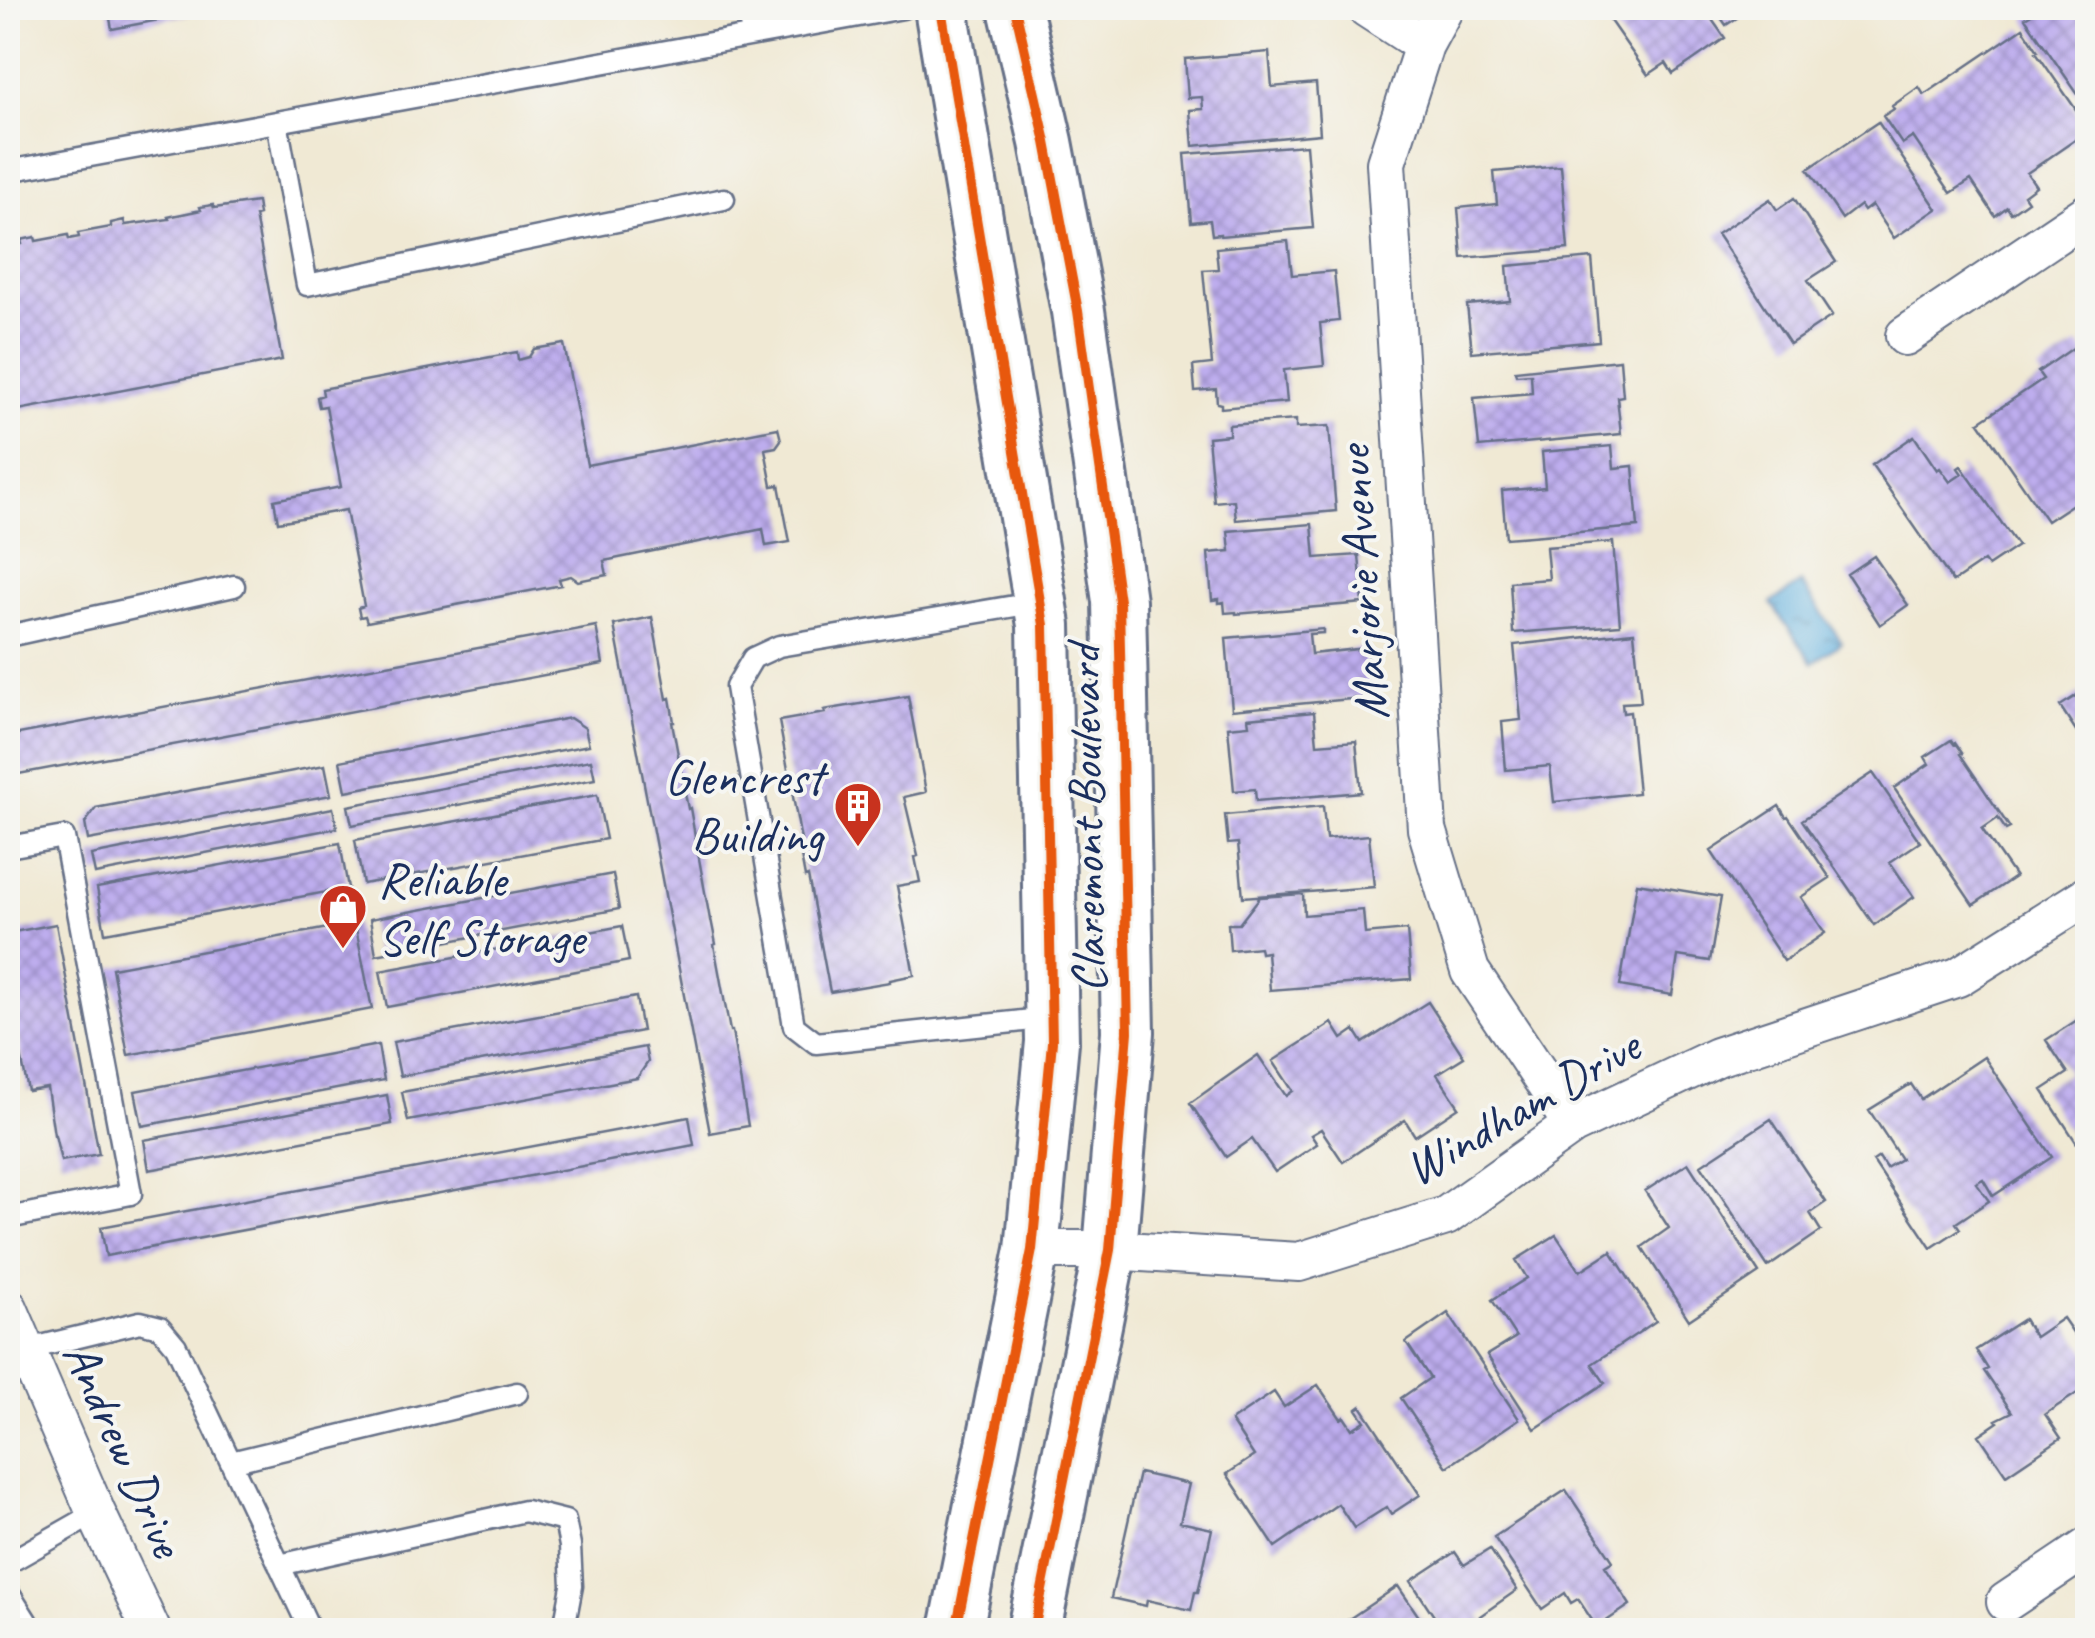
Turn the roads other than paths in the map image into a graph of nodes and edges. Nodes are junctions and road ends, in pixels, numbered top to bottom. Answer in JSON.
{"nodes":[{"id":1,"x":746,"y":8,"type":"edge"},
{"id":2,"x":902,"y":8,"type":"edge"},
{"id":3,"x":941,"y":8,"type":"edge"},
{"id":4,"x":1015,"y":8,"type":"edge"},
{"id":5,"x":1366,"y":8,"type":"edge"},
{"id":6,"x":1444,"y":8,"type":"edge"},
{"id":7,"x":753,"y":35,"type":"junction"},
{"id":8,"x":1424,"y":45,"type":"junction"},
{"id":9,"x":277,"y":122,"type":"junction"},
{"id":10,"x":8,"y":171,"type":"edge"},
{"id":11,"x":724,"y":198,"type":"dead end"},
{"id":12,"x":2088,"y":213,"type":"edge"},
{"id":13,"x":1904,"y":336,"type":"dead end"},
{"id":14,"x":234,"y":586,"type":"dead end"},
{"id":15,"x":1040,"y":602,"type":"junction"},
{"id":16,"x":8,"y":636,"type":"edge"},
{"id":17,"x":8,"y":847,"type":"edge"},
{"id":18,"x":2088,"y":894,"type":"edge"},
{"id":19,"x":1051,"y":1018,"type":"junction"},
{"id":20,"x":1573,"y":1125,"type":"junction"},
{"id":21,"x":8,"y":1218,"type":"edge"},
{"id":22,"x":1032,"y":1250,"type":"junction"},
{"id":23,"x":1110,"y":1250,"type":"junction"},
{"id":24,"x":8,"y":1308,"type":"edge"},
{"id":25,"x":26,"y":1350,"type":"junction"},
{"id":26,"x":516,"y":1394,"type":"dead end"},
{"id":27,"x":231,"y":1462,"type":"junction"},
{"id":28,"x":96,"y":1513,"type":"junction"},
{"id":29,"x":2088,"y":1547,"type":"edge"},
{"id":30,"x":8,"y":1563,"type":"edge"},
{"id":31,"x":279,"y":1565,"type":"junction"},
{"id":32,"x":8,"y":1592,"type":"edge"},
{"id":33,"x":2006,"y":1602,"type":"dead end"},
{"id":34,"x":32,"y":1630,"type":"edge"},
{"id":35,"x":150,"y":1630,"type":"edge"},
{"id":36,"x":310,"y":1630,"type":"edge"},
{"id":37,"x":554,"y":1630,"type":"edge"},
{"id":38,"x":956,"y":1630,"type":"edge"},
{"id":39,"x":1034,"y":1630,"type":"edge"}],
"edges":[{"from":1,"to":7,"type":"lane"},
{"from":2,"to":7,"type":"lane"},
{"from":3,"to":15,"type":"main road","name":"Claremont Boulevard"},
{"from":4,"to":23,"type":"main road","name":"Claremont Boulevard"},
{"from":5,"to":8,"type":"street"},
{"from":6,"to":8,"type":"street","name":"Marjorie Avenue"},
{"from":7,"to":9,"type":"lane"},
{"from":8,"to":20,"type":"street","name":"Marjorie Avenue"},
{"from":9,"to":10,"type":"lane"},
{"from":9,"to":11,"type":"lane"},
{"from":12,"to":13,"type":"street"},
{"from":14,"to":16,"type":"lane"},
{"from":15,"to":19,"type":"main road","name":"Claremont Boulevard"},
{"from":15,"to":19,"type":"lane"},
{"from":17,"to":21,"type":"lane"},
{"from":18,"to":20,"type":"street","name":"Windham Drive"},
{"from":19,"to":22,"type":"main road","name":"Claremont Boulevard"},
{"from":20,"to":23,"type":"street","name":"Windham Drive"},
{"from":22,"to":23,"type":"street","name":"Windham Drive"},
{"from":22,"to":38,"type":"main road","name":"Claremont Boulevard"},
{"from":23,"to":39,"type":"main road","name":"Claremont Boulevard"},
{"from":24,"to":25,"type":"street","name":"Andrew Drive"},
{"from":25,"to":27,"type":"lane"},
{"from":25,"to":28,"type":"street","name":"Andrew Drive"},
{"from":26,"to":27,"type":"lane"},
{"from":27,"to":31,"type":"lane"},
{"from":28,"to":30,"type":"lane"},
{"from":28,"to":35,"type":"street","name":"Andrew Drive"},
{"from":29,"to":33,"type":"street"},
{"from":31,"to":36,"type":"lane"},
{"from":31,"to":37,"type":"lane"},
{"from":32,"to":34,"type":"lane"}]}
